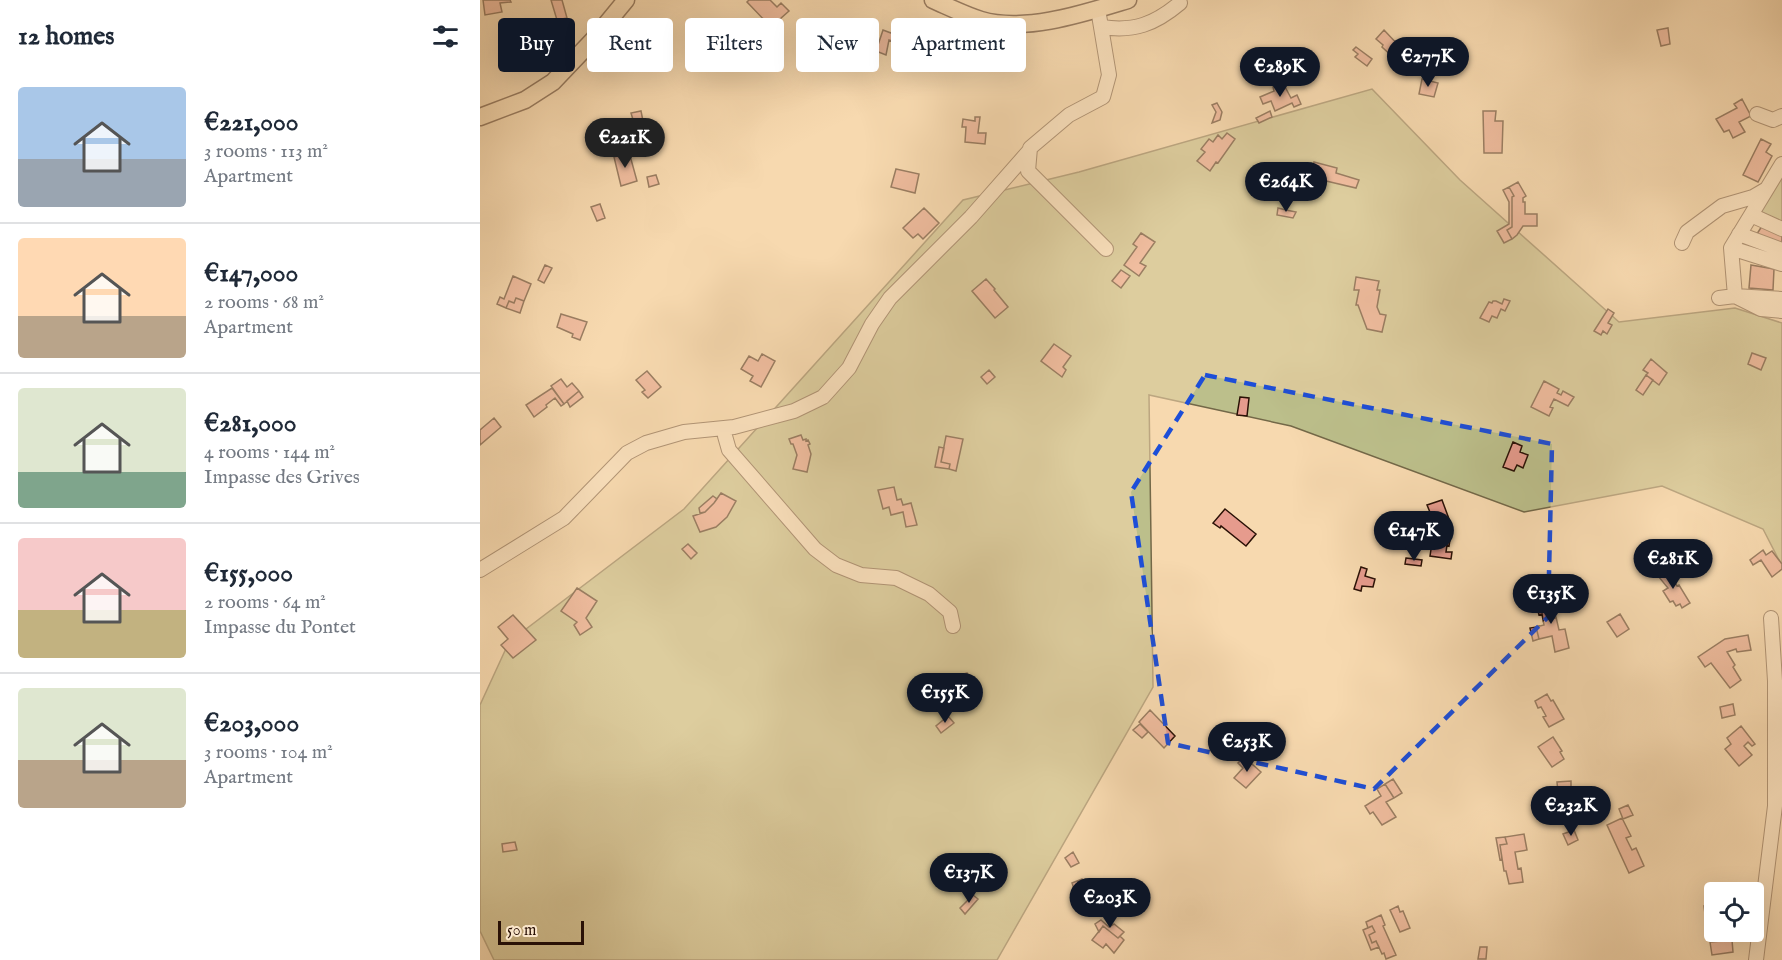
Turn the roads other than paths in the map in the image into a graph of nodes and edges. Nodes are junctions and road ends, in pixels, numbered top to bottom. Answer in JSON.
{"nodes":[{"id":1,"x":626,"y":0,"type":"edge"},
{"id":2,"x":933,"y":0,"type":"edge"},
{"id":3,"x":1128,"y":0,"type":"edge"},
{"id":4,"x":1180,"y":3,"type":"dead end"},
{"id":5,"x":1098,"y":9,"type":"junction"},
{"id":6,"x":1102,"y":27,"type":"junction"},
{"id":7,"x":1757,"y":114,"type":"dead end"},
{"id":8,"x":1782,"y":116,"type":"edge"},
{"id":9,"x":480,"y":117,"type":"edge"},
{"id":10,"x":1030,"y":150,"type":"junction"},
{"id":11,"x":1782,"y":164,"type":"edge"},
{"id":12,"x":1767,"y":189,"type":"junction"},
{"id":13,"x":1751,"y":215,"type":"junction"},
{"id":14,"x":1782,"y":229,"type":"edge"},
{"id":15,"x":1739,"y":234,"type":"junction"},
{"id":16,"x":1682,"y":243,"type":"dead end"},
{"id":17,"x":1731,"y":248,"type":"junction"},
{"id":18,"x":1106,"y":249,"type":"dead end"},
{"id":19,"x":1782,"y":250,"type":"edge"},
{"id":20,"x":1782,"y":264,"type":"edge"},
{"id":21,"x":1736,"y":296,"type":"junction"},
{"id":22,"x":1719,"y":298,"type":"dead end"},
{"id":23,"x":1782,"y":299,"type":"edge"},
{"id":24,"x":1782,"y":311,"type":"edge"},
{"id":25,"x":725,"y":428,"type":"junction"},
{"id":26,"x":480,"y":570,"type":"edge"},
{"id":27,"x":1771,"y":618,"type":"dead end"},
{"id":28,"x":953,"y":626,"type":"dead end"},
{"id":29,"x":1756,"y":960,"type":"edge"}],
"edges":[{"from":1,"to":9,"type":"main road"},
{"from":2,"to":5,"type":"main road"},
{"from":3,"to":5,"type":"main road"},
{"from":4,"to":6,"type":"street"},
{"from":5,"to":6,"type":"street"},
{"from":6,"to":10,"type":"street"},
{"from":7,"to":8,"type":"street"},
{"from":10,"to":18,"type":"street"},
{"from":10,"to":25,"type":"street"},
{"from":11,"to":12,"type":"street"},
{"from":12,"to":13,"type":"street"},
{"from":12,"to":16,"type":"street"},
{"from":13,"to":14,"type":"street"},
{"from":13,"to":15,"type":"street"},
{"from":15,"to":17,"type":"street"},
{"from":15,"to":19,"type":"street"},
{"from":17,"to":20,"type":"street"},
{"from":17,"to":21,"type":"street"},
{"from":21,"to":22,"type":"street"},
{"from":21,"to":23,"type":"street"},
{"from":21,"to":24,"type":"street"},
{"from":25,"to":26,"type":"street"},
{"from":25,"to":28,"type":"street"},
{"from":27,"to":29,"type":"street"}]}
